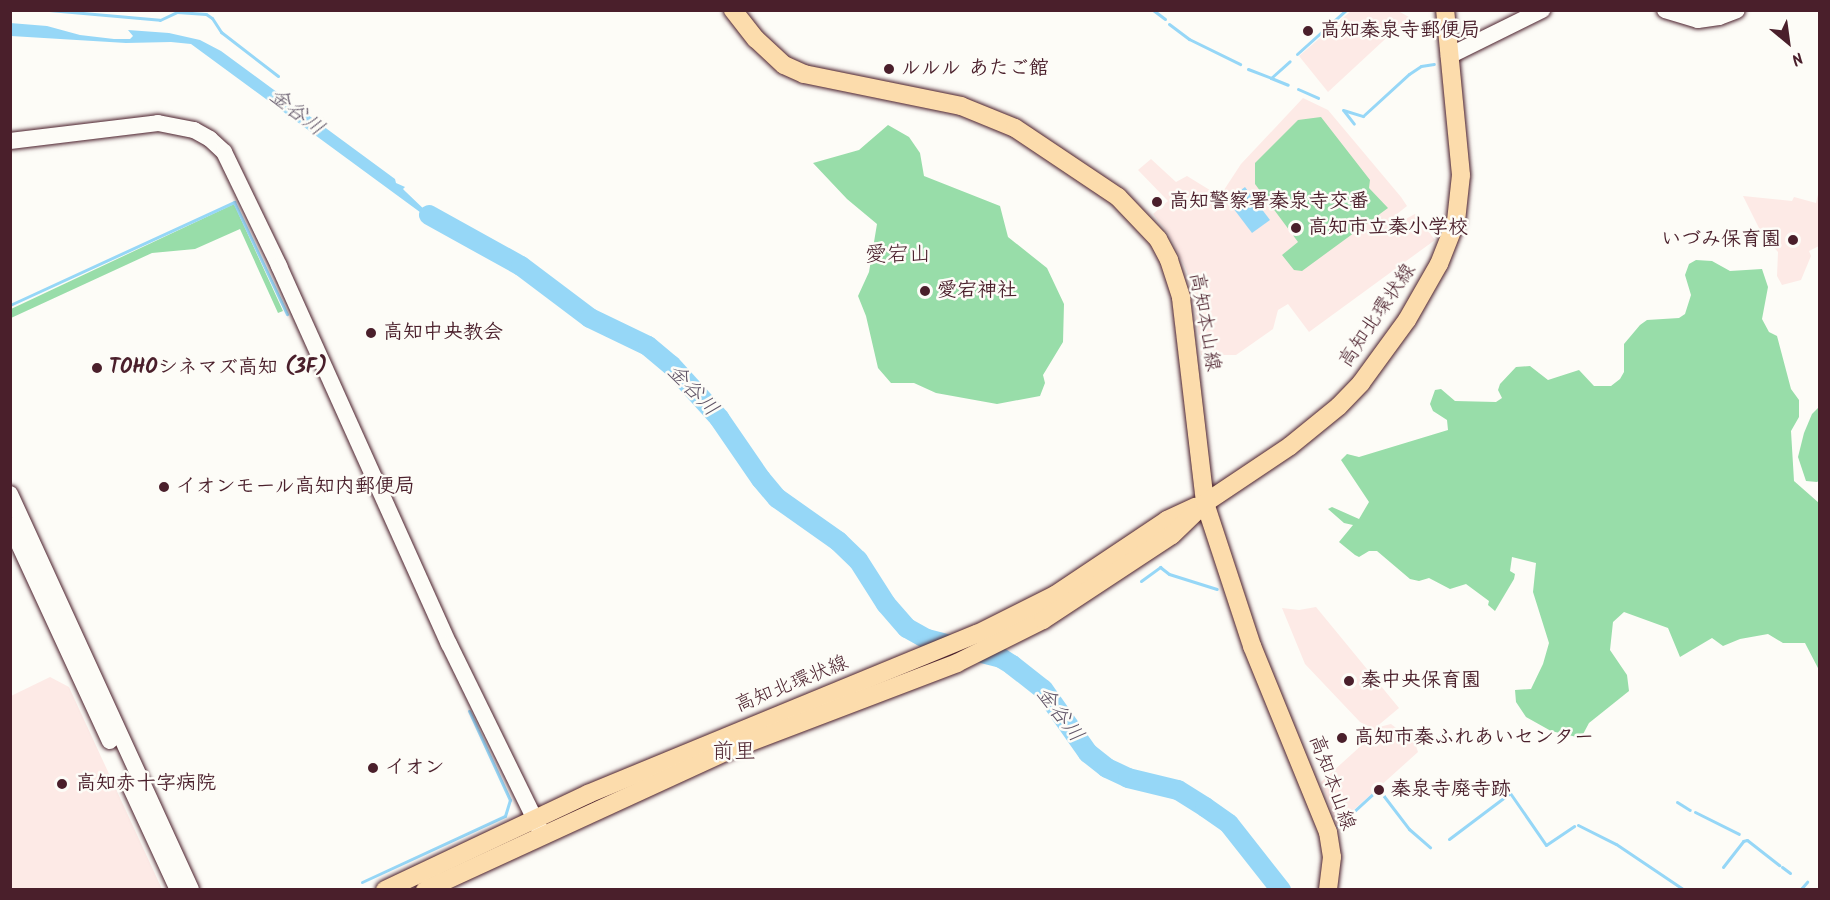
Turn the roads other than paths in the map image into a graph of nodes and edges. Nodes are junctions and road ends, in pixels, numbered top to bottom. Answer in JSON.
{"nodes":[{"id":1,"x":733,"y":10,"type":"edge"},
{"id":2,"x":1445,"y":10,"type":"edge"},
{"id":3,"x":1542,"y":10,"type":"edge"},
{"id":4,"x":1665,"y":10,"type":"edge"},
{"id":5,"x":1737,"y":10,"type":"edge"},
{"id":6,"x":1449,"y":56,"type":"junction"},
{"id":7,"x":10,"y":141,"type":"edge"},
{"id":8,"x":10,"y":494,"type":"edge"},
{"id":9,"x":1205,"y":503,"type":"junction"},
{"id":10,"x":10,"y":525,"type":"edge"},
{"id":11,"x":539,"y":827,"type":"junction"},
{"id":12,"x":178,"y":890,"type":"edge"},
{"id":13,"x":191,"y":890,"type":"edge"},
{"id":14,"x":385,"y":890,"type":"edge"},
{"id":15,"x":425,"y":890,"type":"edge"},
{"id":16,"x":1328,"y":890,"type":"edge"}],
"edges":[{"from":1,"to":9,"type":"main road","name":"高知本山線"},
{"from":2,"to":6,"type":"main road","name":"高知北環状線"},
{"from":3,"to":6,"type":"street"},
{"from":4,"to":5,"type":"street"},
{"from":6,"to":9,"type":"main road","name":"高知北環状線"},
{"from":7,"to":11,"type":"street"},
{"from":8,"to":13,"type":"street"},
{"from":9,"to":11,"type":"main road","name":"高知北環状線"},
{"from":9,"to":11,"type":"main road","name":"高知北環状線"},
{"from":9,"to":16,"type":"main road","name":"高知本山線"},
{"from":10,"to":12,"type":"street"},
{"from":11,"to":14,"type":"main road","name":"高知北環状線"},
{"from":11,"to":15,"type":"main road","name":"高知北環状線"}]}
